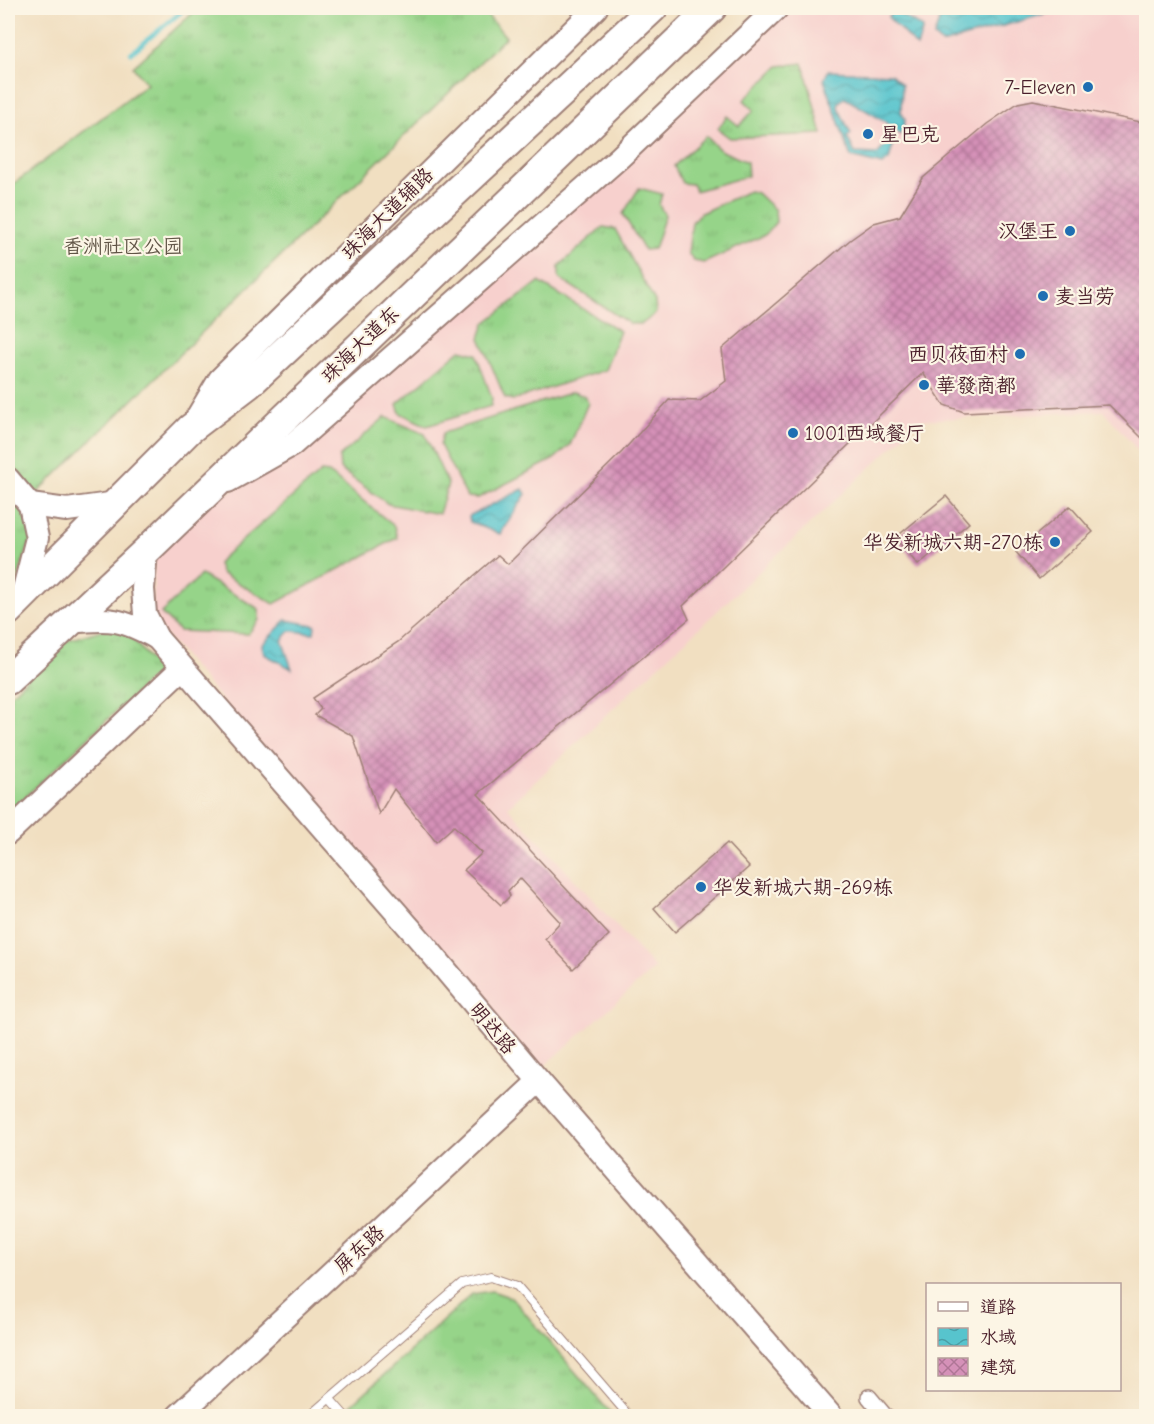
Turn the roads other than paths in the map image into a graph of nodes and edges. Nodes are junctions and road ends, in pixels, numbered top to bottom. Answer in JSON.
{"nodes":[{"id":1,"x":596,"y":8,"type":"edge"},
{"id":2,"x":653,"y":8,"type":"edge"},
{"id":3,"x":712,"y":8,"type":"edge"},
{"id":4,"x":777,"y":8,"type":"edge"},
{"id":5,"x":190,"y":429,"type":"junction"},
{"id":6,"x":8,"y":479,"type":"edge"},
{"id":7,"x":204,"y":495,"type":"junction"},
{"id":8,"x":117,"y":503,"type":"junction"},
{"id":9,"x":30,"y":505,"type":"junction"},
{"id":10,"x":146,"y":551,"type":"junction"},
{"id":11,"x":15,"y":604,"type":"edge"},
{"id":12,"x":70,"y":622,"type":"junction"},
{"id":13,"x":157,"y":638,"type":"junction"},
{"id":14,"x":182,"y":668,"type":"junction"},
{"id":15,"x":8,"y":680,"type":"edge"},
{"id":16,"x":8,"y":833,"type":"edge"},
{"id":17,"x":539,"y":1081,"type":"junction"},
{"id":18,"x":869,"y":1397,"type":"dead end"},
{"id":19,"x":330,"y":1399,"type":"junction"},
{"id":20,"x":178,"y":1416,"type":"edge"},
{"id":21,"x":309,"y":1416,"type":"edge"},
{"id":22,"x":345,"y":1416,"type":"edge"},
{"id":23,"x":629,"y":1416,"type":"edge"},
{"id":24,"x":831,"y":1416,"type":"edge"},
{"id":25,"x":885,"y":1416,"type":"edge"}],
"edges":[{"from":1,"to":5,"type":"street","name":"珠海大道辅路"},
{"from":2,"to":5,"type":"highway"},
{"from":3,"to":7,"type":"highway","name":"珠海大道东"},
{"from":4,"to":7,"type":"street"},
{"from":5,"to":8,"type":"highway"},
{"from":6,"to":9,"type":"street"},
{"from":7,"to":10,"type":"highway","name":"珠海大道东"},
{"from":8,"to":9,"type":"street"},
{"from":8,"to":11,"type":"highway"},
{"from":9,"to":11,"type":"street"},
{"from":10,"to":12,"type":"highway","name":"珠海大道东"},
{"from":10,"to":13,"type":"street","name":"明达路"},
{"from":12,"to":13,"type":"street","name":"明达路"},
{"from":12,"to":15,"type":"highway","name":"珠海大道东"},
{"from":13,"to":14,"type":"street","name":"明达路"},
{"from":14,"to":16,"type":"street"},
{"from":14,"to":17,"type":"street","name":"明达路"},
{"from":17,"to":20,"type":"street","name":"屏东路"},
{"from":17,"to":24,"type":"street","name":"明达路"},
{"from":18,"to":25,"type":"street"},
{"from":19,"to":21,"type":"lane"},
{"from":19,"to":22,"type":"lane"},
{"from":19,"to":23,"type":"lane"}]}
